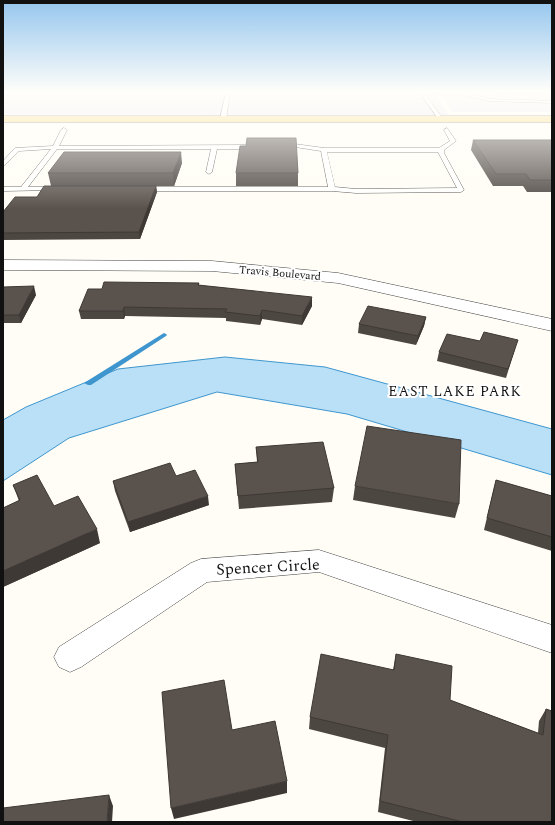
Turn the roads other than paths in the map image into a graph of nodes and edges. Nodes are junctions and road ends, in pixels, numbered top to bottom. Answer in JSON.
{"nodes":[{"id":1,"x":63,"y":132,"type":"edge"},
{"id":2,"x":448,"y":132,"type":"edge"},
{"id":3,"x":214,"y":147,"type":"junction"},
{"id":4,"x":54,"y":149,"type":"junction"},
{"id":5,"x":324,"y":150,"type":"junction"},
{"id":6,"x":441,"y":150,"type":"junction"},
{"id":7,"x":3,"y":165,"type":"edge"},
{"id":8,"x":209,"y":172,"type":"dead end"},
{"id":9,"x":3,"y":189,"type":"edge"},
{"id":10,"x":23,"y":189,"type":"junction"},
{"id":11,"x":62,"y":189,"type":"edge"},
{"id":12,"x":134,"y":189,"type":"edge"},
{"id":13,"x":332,"y":189,"type":"junction"},
{"id":14,"x":3,"y":266,"type":"edge"},
{"id":15,"x":552,"y":325,"type":"edge"},
{"id":16,"x":552,"y":639,"type":"edge"},
{"id":17,"x":70,"y":657,"type":"dead end"}],
"edges":[{"from":1,"to":4,"type":"lane"},
{"from":2,"to":6,"type":"lane"},
{"from":3,"to":4,"type":"lane"},
{"from":3,"to":5,"type":"lane"},
{"from":3,"to":8,"type":"lane"},
{"from":4,"to":7,"type":"lane"},
{"from":4,"to":10,"type":"lane"},
{"from":5,"to":6,"type":"lane"},
{"from":5,"to":13,"type":"lane"},
{"from":6,"to":13,"type":"lane"},
{"from":9,"to":10,"type":"lane"},
{"from":10,"to":11,"type":"lane"},
{"from":12,"to":13,"type":"lane"},
{"from":14,"to":15,"type":"street","name":"Travis Boulevard"},
{"from":16,"to":17,"type":"street","name":"Spencer Circle"}]}
